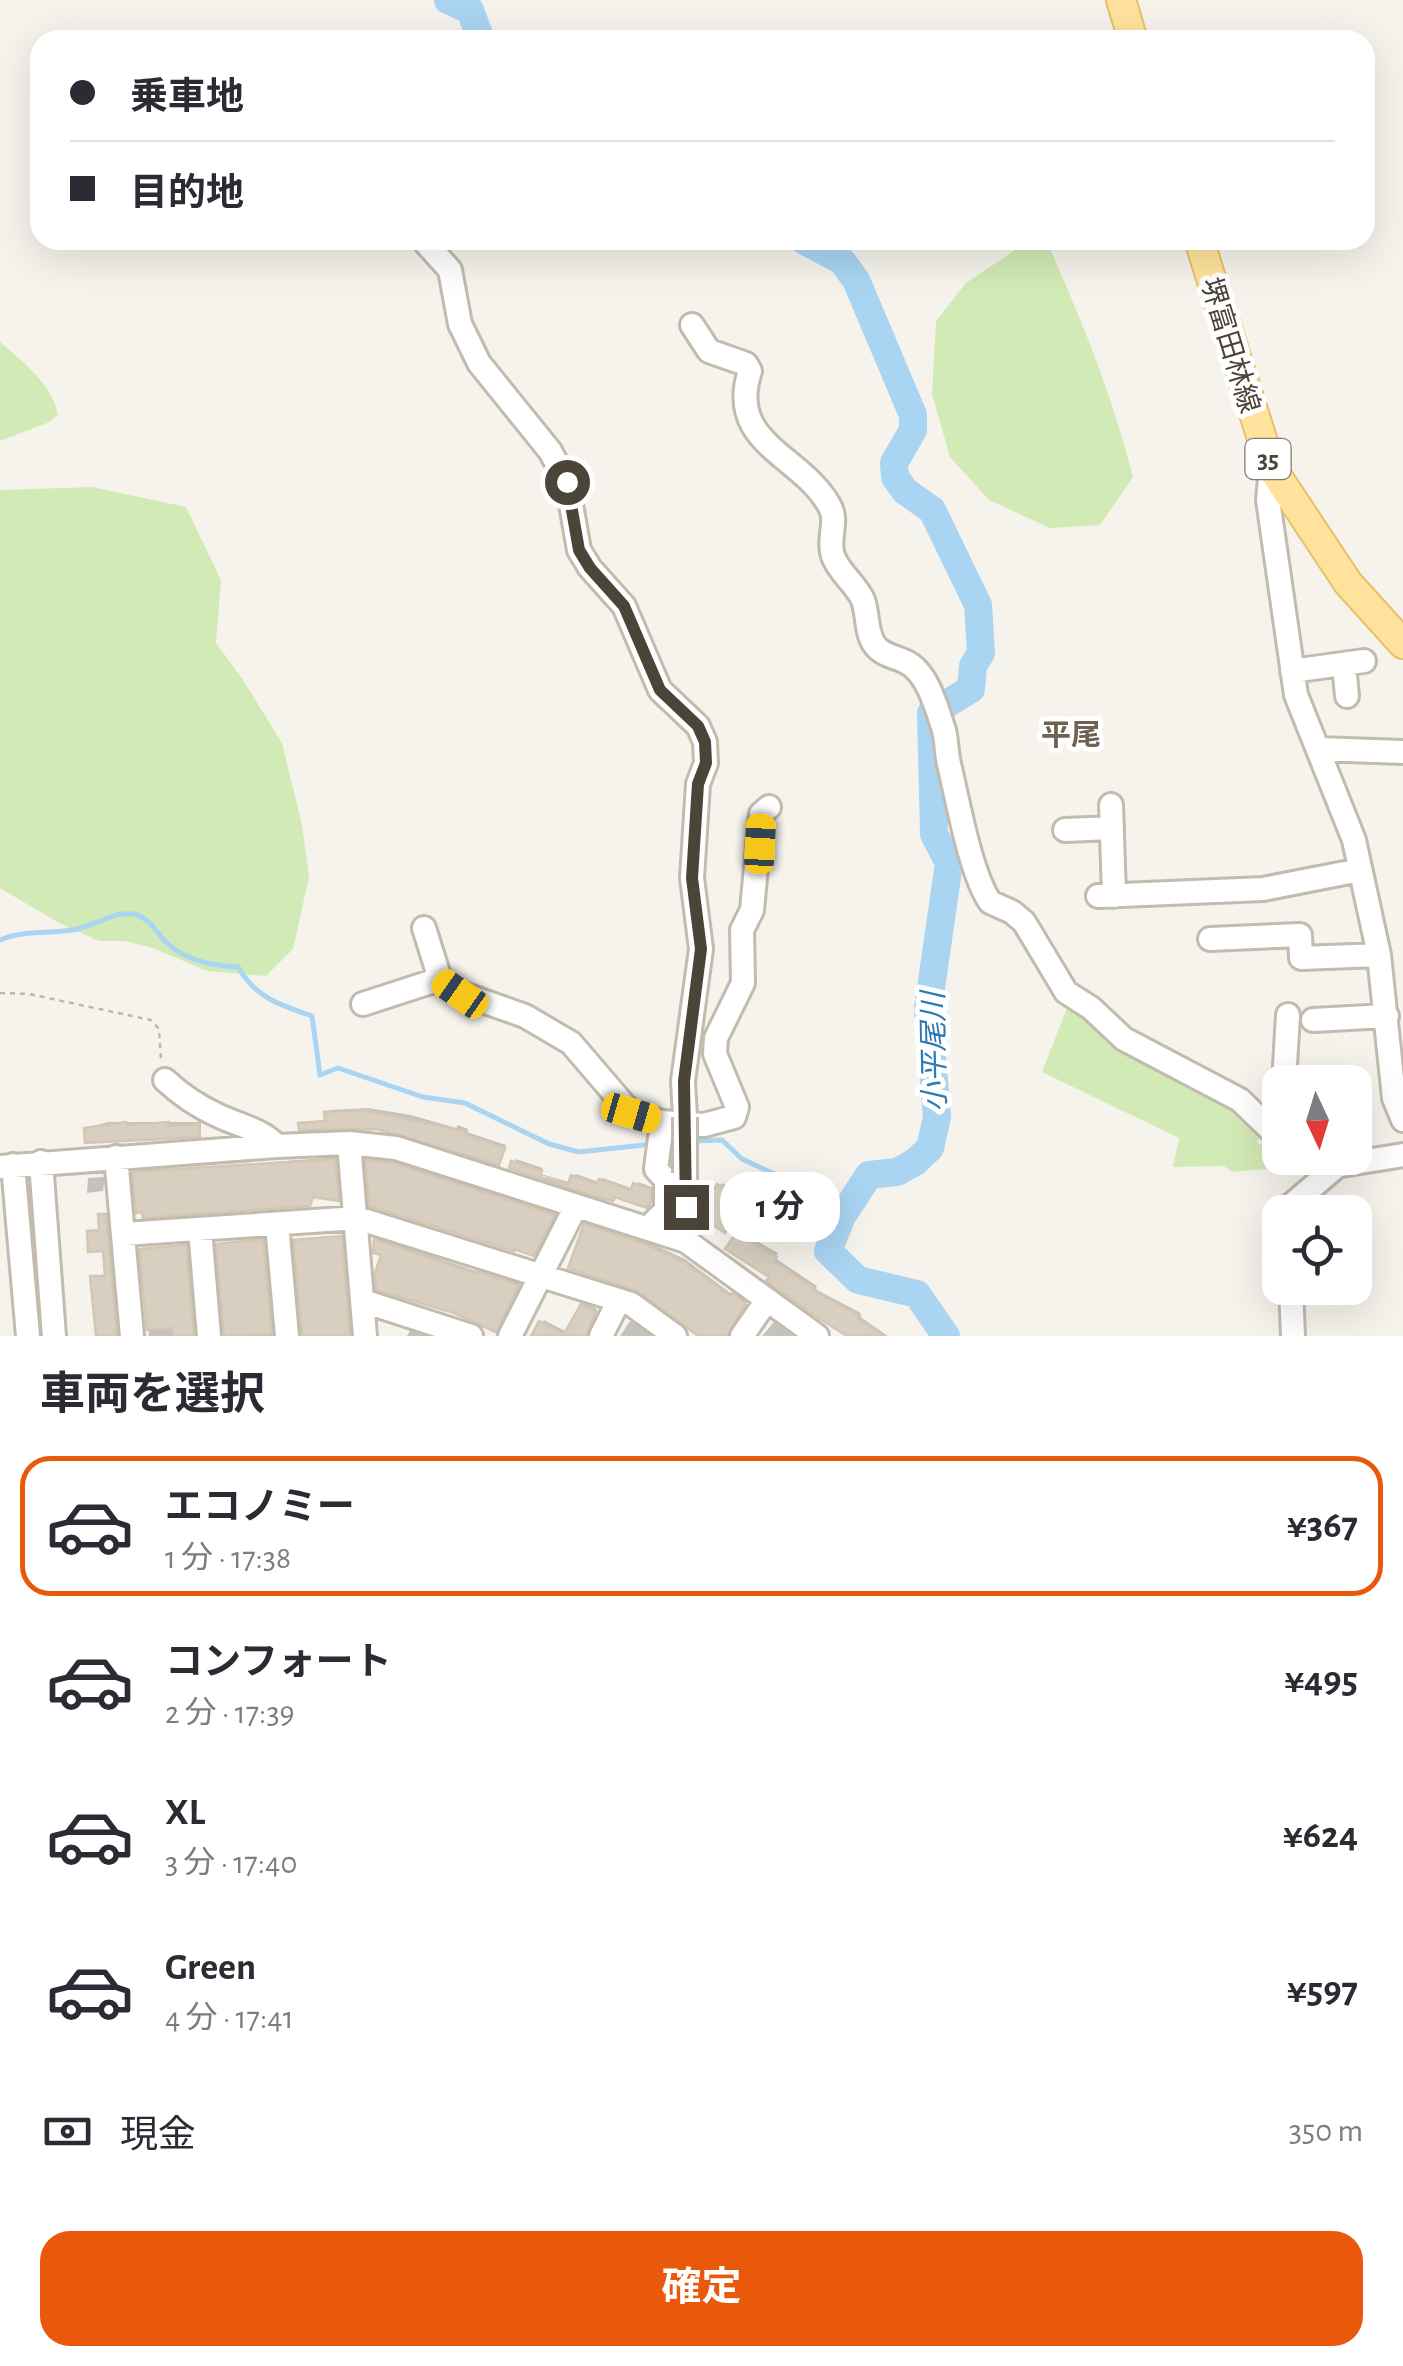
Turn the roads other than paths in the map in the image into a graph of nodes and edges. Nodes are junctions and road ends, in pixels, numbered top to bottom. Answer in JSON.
{"nodes":[{"id":1,"x":1121,"y":0,"type":"edge"},
{"id":2,"x":1131,"y":30,"type":"edge"},
{"id":3,"x":432,"y":250,"type":"edge"},
{"id":4,"x":1201,"y":250,"type":"edge"},
{"id":5,"x":692,"y":325,"type":"dead end"},
{"id":6,"x":1270,"y":467,"type":"junction"},
{"id":7,"x":1403,"y":644,"type":"edge"},
{"id":8,"x":1292,"y":671,"type":"junction"},
{"id":9,"x":1348,"y":696,"type":"dead end"},
{"id":10,"x":1318,"y":749,"type":"junction"},
{"id":11,"x":1403,"y":752,"type":"edge"},
{"id":12,"x":769,"y":808,"type":"dead end"},
{"id":13,"x":1065,"y":830,"type":"dead end"},
{"id":14,"x":1360,"y":870,"type":"junction"},
{"id":15,"x":424,"y":928,"type":"dead end"},
{"id":16,"x":1210,"y":940,"type":"dead end"},
{"id":17,"x":1379,"y":955,"type":"junction"},
{"id":18,"x":440,"y":980,"type":"junction"},
{"id":19,"x":363,"y":1004,"type":"dead end"},
{"id":20,"x":1392,"y":1010,"type":"edge"},
{"id":21,"x":1288,"y":1015,"type":"dead end"},
{"id":22,"x":1313,"y":1020,"type":"dead end"},
{"id":23,"x":1285,"y":1065,"type":"edge"},
{"id":24,"x":165,"y":1080,"type":"road end"},
{"id":25,"x":1401,"y":1112,"type":"edge"},
{"id":26,"x":673,"y":1120,"type":"junction"},
{"id":27,"x":1262,"y":1121,"type":"edge"},
{"id":28,"x":348,"y":1143,"type":"junction"},
{"id":29,"x":277,"y":1146,"type":"junction"},
{"id":30,"x":1403,"y":1155,"type":"edge"},
{"id":31,"x":116,"y":1157,"type":"junction"},
{"id":32,"x":1372,"y":1160,"type":"edge"},
{"id":33,"x":41,"y":1162,"type":"junction"},
{"id":34,"x":6,"y":1166,"type":"edge"},
{"id":35,"x":1327,"y":1175,"type":"edge"},
{"id":36,"x":1304,"y":1195,"type":"edge"},
{"id":37,"x":576,"y":1206,"type":"junction"},
{"id":38,"x":357,"y":1218,"type":"junction"},
{"id":39,"x":277,"y":1224,"type":"junction"},
{"id":40,"x":648,"y":1228,"type":"junction"},
{"id":41,"x":200,"y":1229,"type":"junction"},
{"id":42,"x":124,"y":1234,"type":"junction"},
{"id":43,"x":686,"y":1241,"type":"junction"},
{"id":44,"x":542,"y":1276,"type":"junction"},
{"id":45,"x":619,"y":1300,"type":"junction"},
{"id":46,"x":767,"y":1300,"type":"junction"},
{"id":47,"x":362,"y":1301,"type":"junction"},
{"id":48,"x":1291,"y":1305,"type":"edge"},
{"id":49,"x":28,"y":1336,"type":"edge"},
{"id":50,"x":54,"y":1336,"type":"edge"},
{"id":51,"x":132,"y":1336,"type":"edge"},
{"id":52,"x":209,"y":1336,"type":"edge"},
{"id":53,"x":287,"y":1336,"type":"edge"},
{"id":54,"x":366,"y":1336,"type":"edge"},
{"id":55,"x":471,"y":1336,"type":"edge"},
{"id":56,"x":510,"y":1336,"type":"edge"},
{"id":57,"x":601,"y":1336,"type":"edge"},
{"id":58,"x":675,"y":1336,"type":"edge"},
{"id":59,"x":742,"y":1336,"type":"edge"},
{"id":60,"x":818,"y":1336,"type":"edge"},
{"id":61,"x":1293,"y":1336,"type":"edge"}],
"edges":[{"from":1,"to":2,"type":"main road"},
{"from":3,"to":26,"type":"street"},
{"from":4,"to":6,"type":"main road","name":"堺富田林線","number":"35"},
{"from":5,"to":27,"type":"street"},
{"from":6,"to":7,"type":"main road","name":"堺富田林線","number":"35"},
{"from":6,"to":8,"type":"street"},
{"from":8,"to":9,"type":"street"},
{"from":8,"to":10,"type":"street"},
{"from":10,"to":11,"type":"street"},
{"from":10,"to":14,"type":"street"},
{"from":12,"to":26,"type":"street"},
{"from":13,"to":14,"type":"street"},
{"from":14,"to":17,"type":"street"},
{"from":15,"to":18,"type":"street"},
{"from":16,"to":17,"type":"street"},
{"from":17,"to":20,"type":"street"},
{"from":18,"to":19,"type":"street"},
{"from":18,"to":26,"type":"street"},
{"from":20,"to":22,"type":"street"},
{"from":20,"to":25,"type":"street"},
{"from":21,"to":23,"type":"street"},
{"from":24,"to":29,"type":"street"},
{"from":26,"to":40,"type":"street"},
{"from":26,"to":43,"type":"street","bridge":true},
{"from":28,"to":29,"type":"street"},
{"from":28,"to":37,"type":"street"},
{"from":28,"to":38,"type":"street"},
{"from":29,"to":31,"type":"street"},
{"from":30,"to":32,"type":"street"},
{"from":31,"to":33,"type":"street"},
{"from":31,"to":42,"type":"street"},
{"from":33,"to":34,"type":"street"},
{"from":33,"to":50,"type":"street"},
{"from":34,"to":49,"type":"street"},
{"from":35,"to":36,"type":"street"},
{"from":37,"to":40,"type":"street"},
{"from":37,"to":44,"type":"street"},
{"from":38,"to":39,"type":"street"},
{"from":38,"to":44,"type":"street"},
{"from":38,"to":47,"type":"street"},
{"from":39,"to":41,"type":"street"},
{"from":39,"to":53,"type":"street"},
{"from":40,"to":43,"type":"street"},
{"from":41,"to":42,"type":"street"},
{"from":41,"to":52,"type":"street"},
{"from":42,"to":51,"type":"street"},
{"from":43,"to":46,"type":"street"},
{"from":44,"to":45,"type":"street"},
{"from":44,"to":56,"type":"street"},
{"from":45,"to":57,"type":"street"},
{"from":45,"to":58,"type":"street"},
{"from":46,"to":59,"type":"street"},
{"from":46,"to":60,"type":"street"},
{"from":47,"to":54,"type":"street"},
{"from":47,"to":55,"type":"street"},
{"from":48,"to":61,"type":"street"}]}
